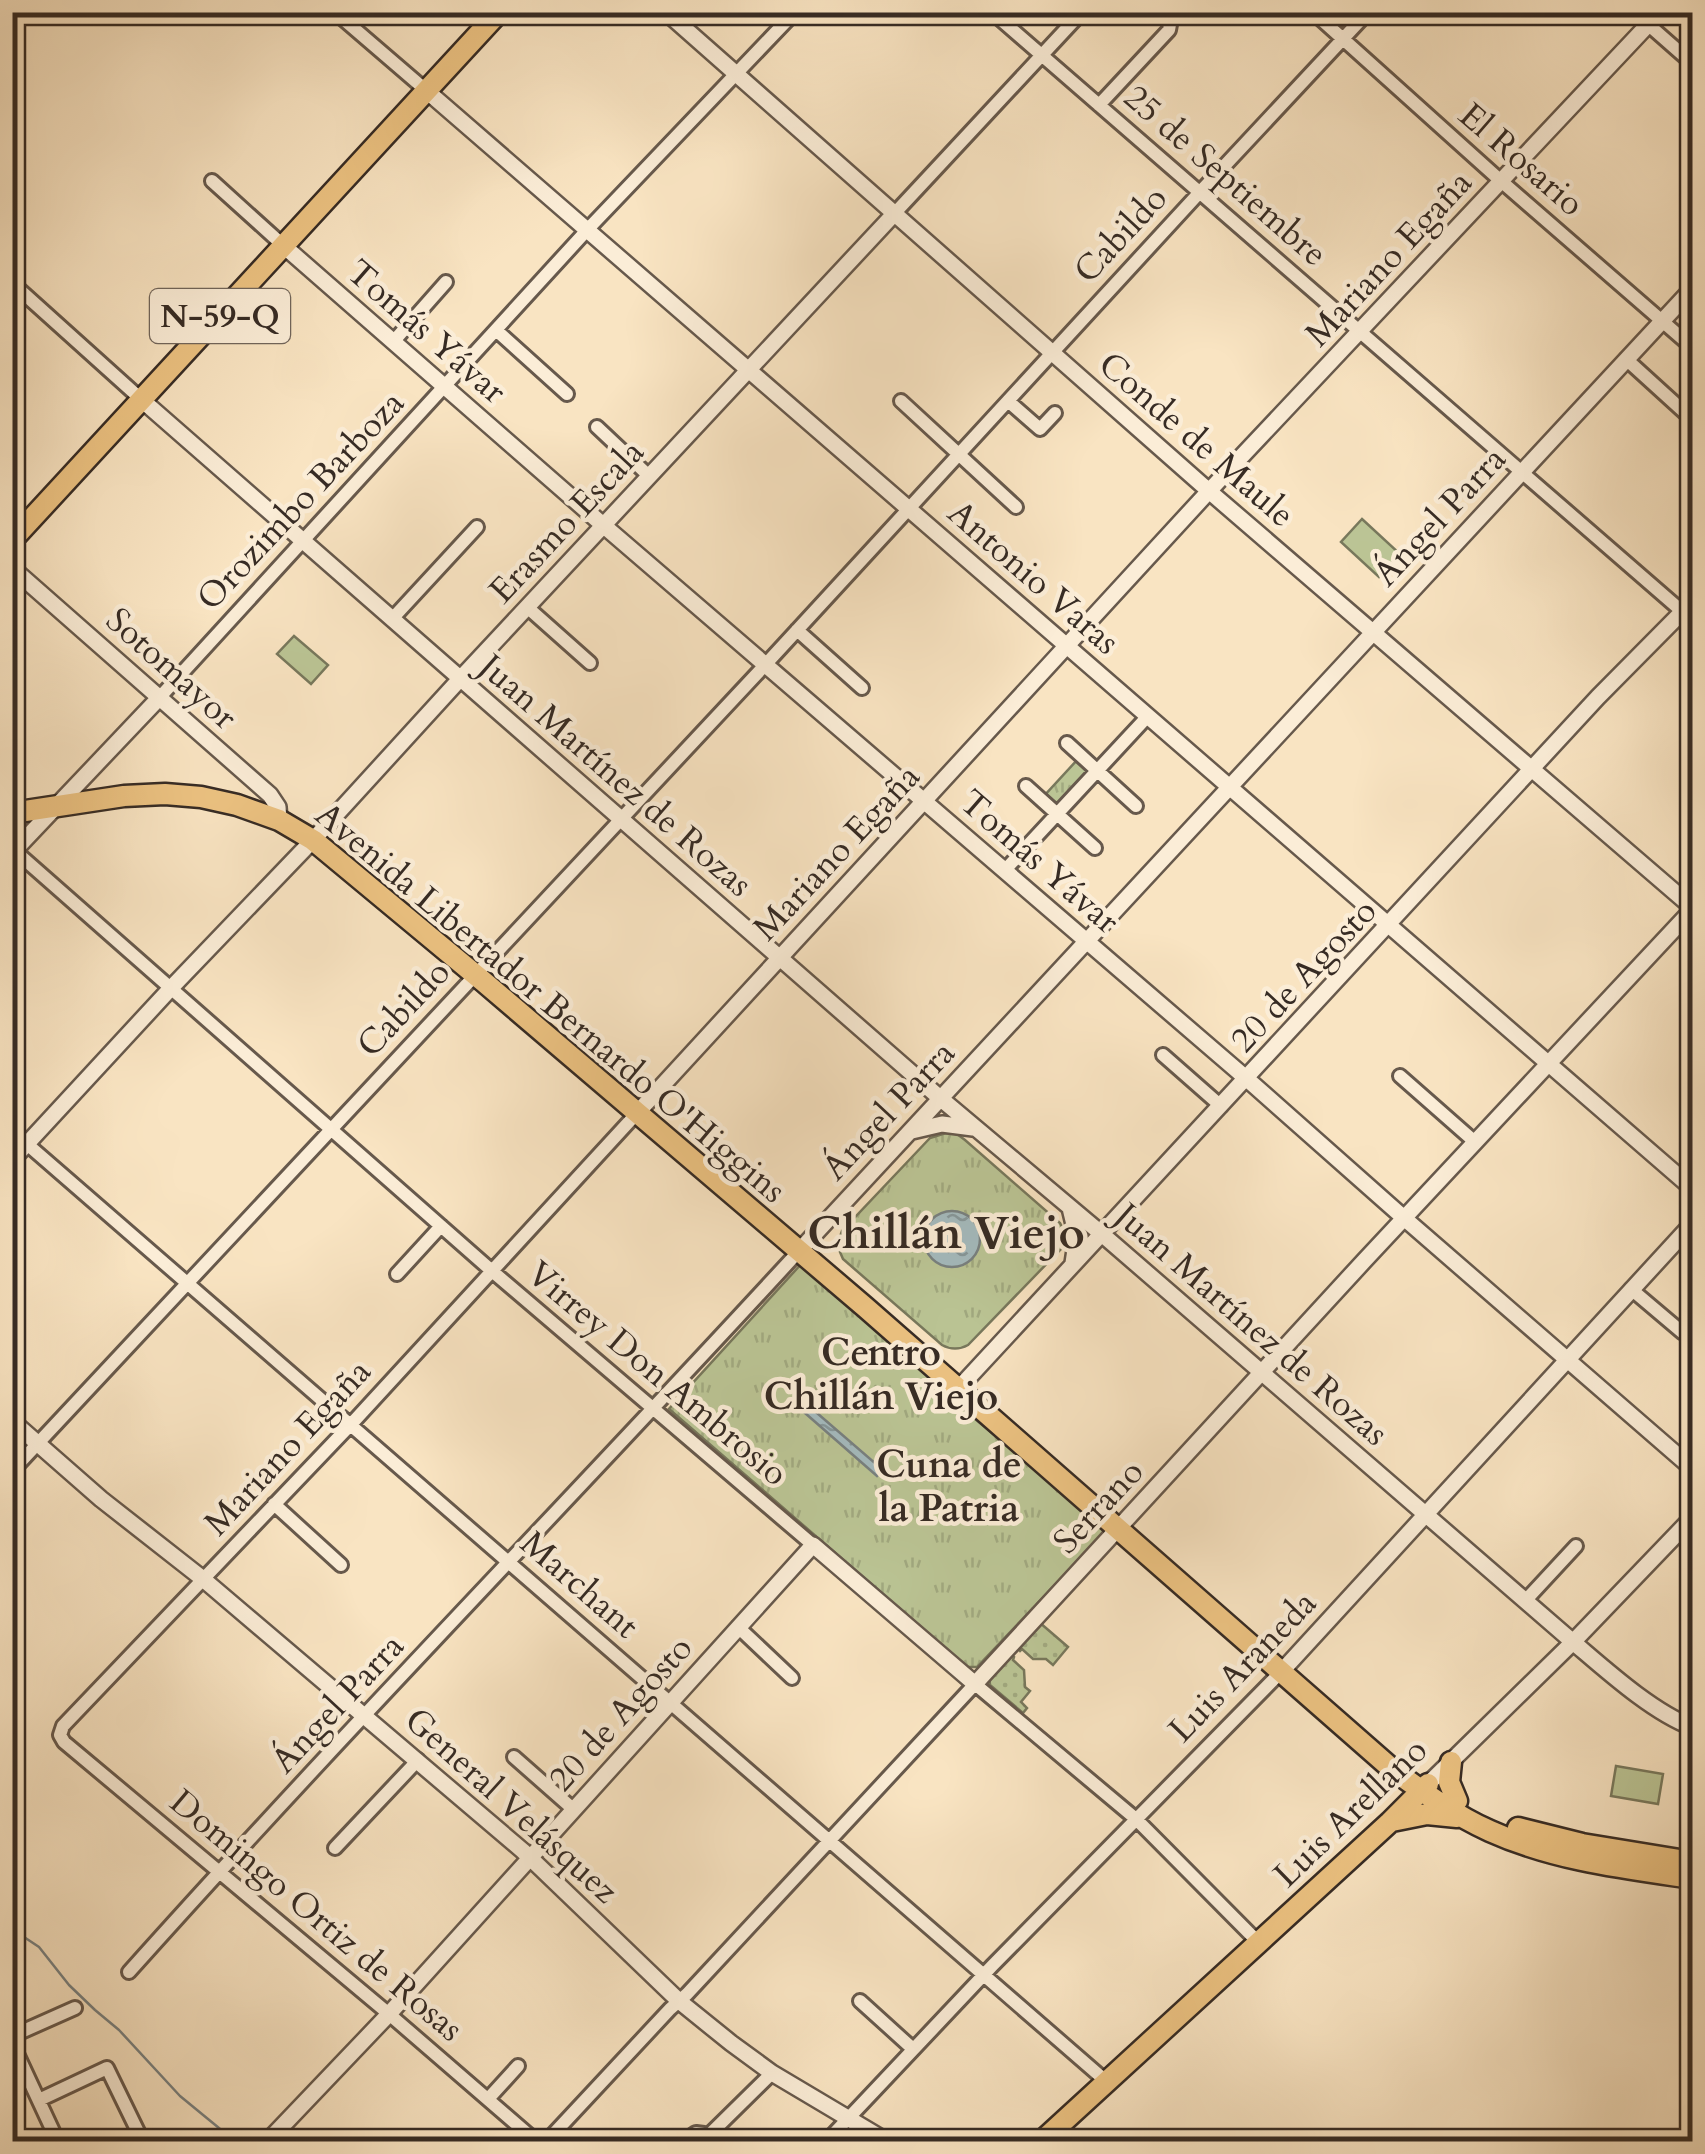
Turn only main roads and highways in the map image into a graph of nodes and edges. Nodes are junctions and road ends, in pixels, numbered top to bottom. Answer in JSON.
{"nodes":[{"id":1,"x":499,"y":12,"type":"edge"},
{"id":2,"x":12,"y":540,"type":"edge"},
{"id":3,"x":12,"y":813,"type":"edge"},
{"id":4,"x":1451,"y":1762,"type":"road end"},
{"id":5,"x":1425,"y":1787,"type":"junction"},
{"id":6,"x":1457,"y":1801,"type":"junction"},
{"id":7,"x":1390,"y":1822,"type":"junction"},
{"id":8,"x":1472,"y":1822,"type":"junction"},
{"id":9,"x":1692,"y":1862,"type":"edge"},
{"id":10,"x":1692,"y":1878,"type":"edge"},
{"id":11,"x":1041,"y":2142,"type":"edge"}],
"edges":[{"from":1,"to":2,"type":"main road","number":"N-59-Q"},
{"from":3,"to":5,"type":"main road","name":"Avenida Libertador Bernardo O'Higgins"},
{"from":4,"to":6,"type":"main road"},
{"from":5,"to":6,"type":"main road","name":"Avenida Libertador Bernardo O'Higgins"},
{"from":5,"to":7,"type":"main road","name":"Luis Arellano"},
{"from":5,"to":8,"type":"main road","name":"Avenida Libertador Bernardo O'Higgins"},
{"from":6,"to":9,"type":"main road","name":"Avenida Libertador Bernardo O'Higgins"},
{"from":7,"to":8,"type":"main road"},
{"from":7,"to":11,"type":"main road","name":"Luis Arellano"},
{"from":8,"to":10,"type":"main road","name":"Avenida Libertador Bernardo O'Higgins"}]}
